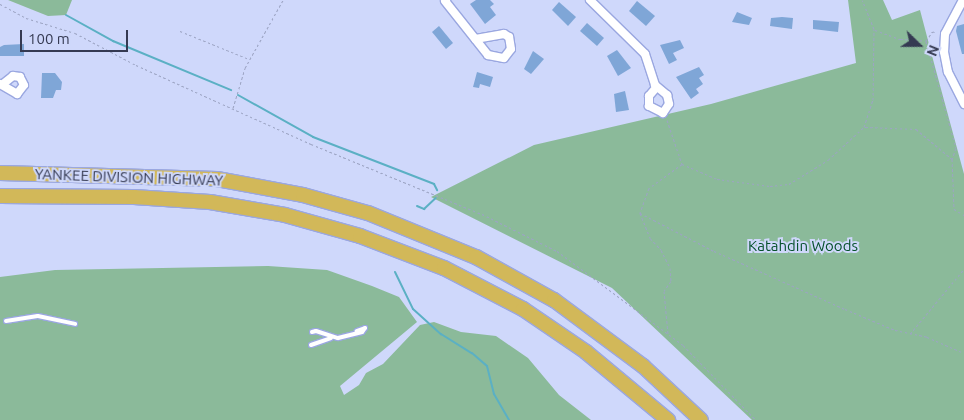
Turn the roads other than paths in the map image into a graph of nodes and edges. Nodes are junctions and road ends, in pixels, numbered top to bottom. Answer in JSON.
{"nodes":[{"id":1,"x":445,"y":0,"type":"edge"},
{"id":2,"x":590,"y":0,"type":"edge"},
{"id":3,"x":963,"y":0,"type":"edge"},
{"id":4,"x":476,"y":39,"type":"junction"},
{"id":5,"x":656,"y":88,"type":"junction"},
{"id":6,"x":964,"y":104,"type":"edge"},
{"id":7,"x":0,"y":173,"type":"edge"},
{"id":8,"x":0,"y":196,"type":"edge"},
{"id":9,"x":6,"y":322,"type":"dead end"},
{"id":10,"x":75,"y":324,"type":"dead end"},
{"id":11,"x":357,"y":331,"type":"dead end"},
{"id":12,"x":312,"y":332,"type":"dead end"},
{"id":13,"x":331,"y":338,"type":"junction"},
{"id":14,"x":311,"y":345,"type":"dead end"},
{"id":15,"x":668,"y":420,"type":"edge"},
{"id":16,"x":701,"y":420,"type":"edge"}],
"edges":[{"from":1,"to":4,"type":"street"},
{"from":2,"to":5,"type":"street"},
{"from":3,"to":6,"type":"street"},
{"from":4,"to":4,"type":"street"},
{"from":5,"to":5,"type":"street"},
{"from":7,"to":16,"type":"highway","name":"YANKEE DIVISION HIGHWAY"},
{"from":8,"to":15,"type":"highway","name":"YANKEE DIVISION HIGHWAY"},
{"from":9,"to":10,"type":"lane"},
{"from":11,"to":13,"type":"lane"},
{"from":12,"to":13,"type":"lane"},
{"from":13,"to":14,"type":"lane"}]}
